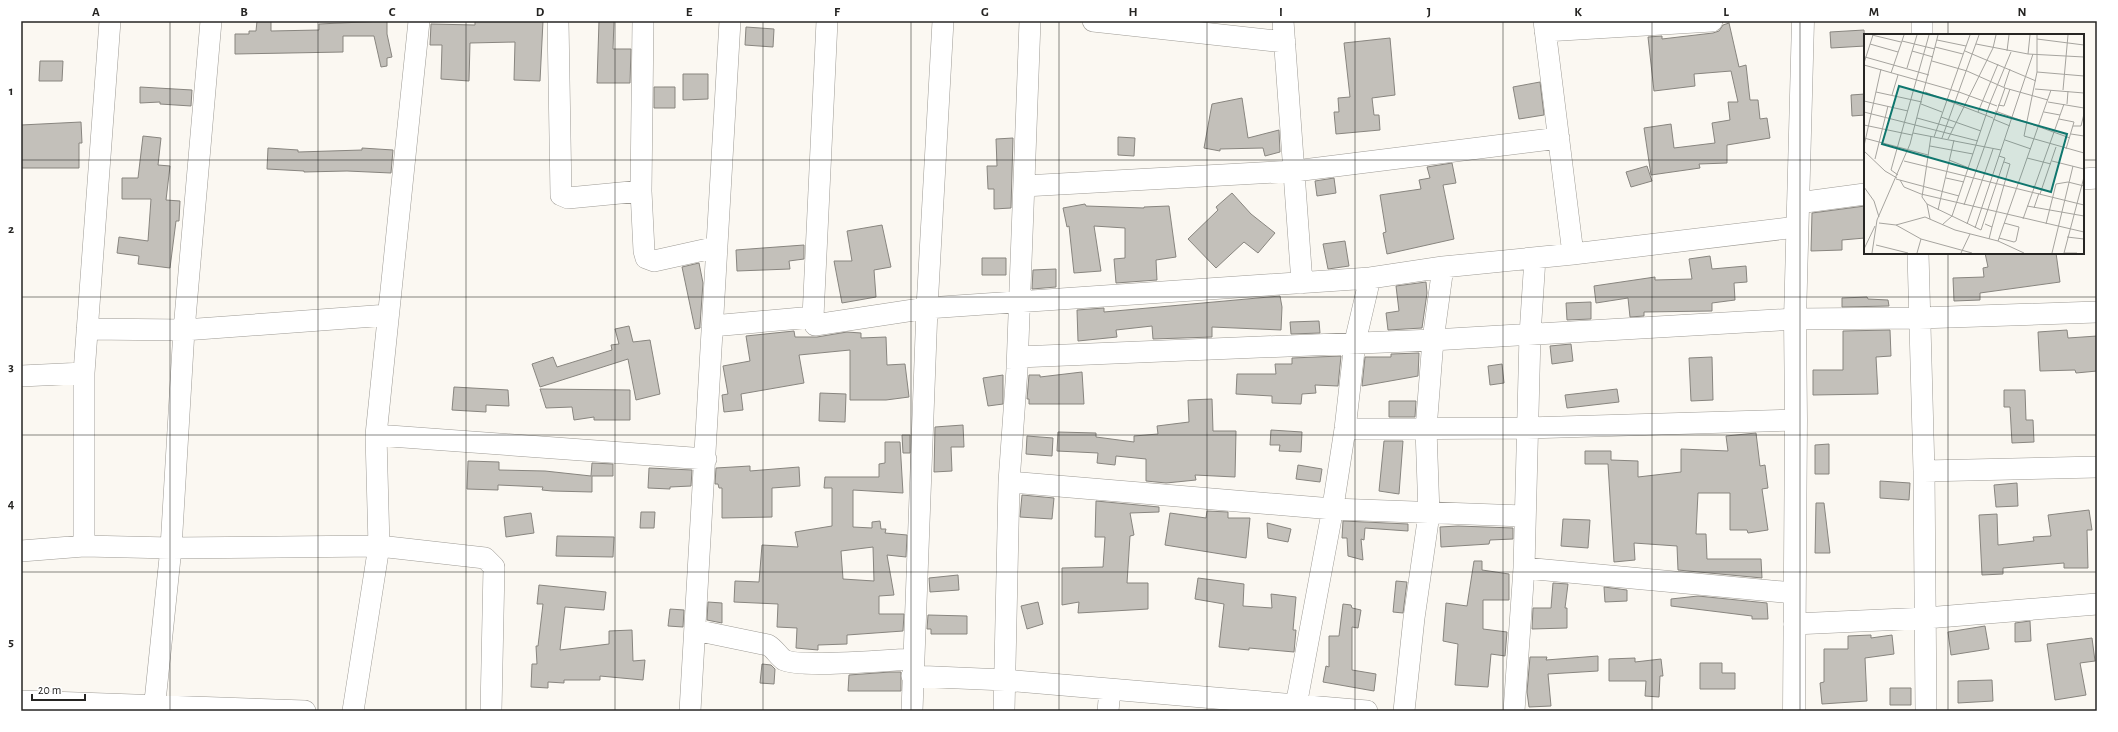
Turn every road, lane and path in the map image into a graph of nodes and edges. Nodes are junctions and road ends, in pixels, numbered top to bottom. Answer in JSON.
{"nodes":[{"id":1,"x":110,"y":21,"type":"edge"},
{"id":2,"x":211,"y":21,"type":"edge"},
{"id":3,"x":419,"y":21,"type":"edge"},
{"id":4,"x":558,"y":21,"type":"edge"},
{"id":5,"x":643,"y":21,"type":"edge"},
{"id":6,"x":730,"y":21,"type":"edge"},
{"id":7,"x":827,"y":21,"type":"edge"},
{"id":8,"x":943,"y":21,"type":"edge"},
{"id":9,"x":1030,"y":21,"type":"edge"},
{"id":10,"x":1093,"y":21,"type":"edge"},
{"id":11,"x":1283,"y":21,"type":"edge"},
{"id":12,"x":1712,"y":21,"type":"edge"},
{"id":13,"x":1803,"y":21,"type":"edge"},
{"id":14,"x":1922,"y":21,"type":"edge"},
{"id":15,"x":1545,"y":26,"type":"edge"},
{"id":16,"x":1922,"y":34,"type":"edge"},
{"id":17,"x":1285,"y":42,"type":"junction"},
{"id":18,"x":1559,"y":138,"type":"junction"},
{"id":19,"x":1295,"y":171,"type":"junction"},
{"id":20,"x":2097,"y":178,"type":"edge"},
{"id":21,"x":2084,"y":179,"type":"edge"},
{"id":22,"x":1024,"y":186,"type":"junction"},
{"id":23,"x":641,"y":191,"type":"junction"},
{"id":24,"x":1864,"y":194,"type":"edge"},
{"id":25,"x":1798,"y":203,"type":"junction"},
{"id":26,"x":1797,"y":227,"type":"junction"},
{"id":27,"x":717,"y":247,"type":"junction"},
{"id":28,"x":1573,"y":254,"type":"junction"},
{"id":29,"x":1918,"y":254,"type":"edge"},
{"id":30,"x":1535,"y":258,"type":"junction"},
{"id":31,"x":1443,"y":267,"type":"junction"},
{"id":32,"x":1370,"y":278,"type":"junction"},
{"id":33,"x":1302,"y":283,"type":"junction"},
{"id":34,"x":1020,"y":303,"type":"junction"},
{"id":35,"x":928,"y":308,"type":"junction"},
{"id":36,"x":2097,"y":312,"type":"edge"},
{"id":37,"x":388,"y":315,"type":"junction"},
{"id":38,"x":813,"y":317,"type":"junction"},
{"id":39,"x":1919,"y":318,"type":"junction"},
{"id":40,"x":1795,"y":319,"type":"junction"},
{"id":41,"x":712,"y":326,"type":"junction"},
{"id":42,"x":87,"y":328,"type":"junction"},
{"id":43,"x":184,"y":330,"type":"junction"},
{"id":44,"x":1530,"y":335,"type":"junction"},
{"id":45,"x":1433,"y":340,"type":"junction"},
{"id":46,"x":1355,"y":342,"type":"junction"},
{"id":47,"x":1018,"y":357,"type":"junction"},
{"id":48,"x":84,"y":373,"type":"junction"},
{"id":49,"x":21,"y":376,"type":"edge"},
{"id":50,"x":1796,"y":420,"type":"junction"},
{"id":51,"x":1527,"y":428,"type":"junction"},
{"id":52,"x":1345,"y":429,"type":"junction"},
{"id":53,"x":1426,"y":429,"type":"junction"},
{"id":54,"x":376,"y":435,"type":"junction"},
{"id":55,"x":706,"y":459,"type":"junction"},
{"id":56,"x":2097,"y":467,"type":"edge"},
{"id":57,"x":1924,"y":472,"type":"junction"},
{"id":58,"x":1009,"y":482,"type":"junction"},
{"id":59,"x":1333,"y":509,"type":"junction"},
{"id":60,"x":1429,"y":514,"type":"junction"},
{"id":61,"x":1524,"y":516,"type":"junction"},
{"id":62,"x":84,"y":546,"type":"junction"},
{"id":63,"x":379,"y":546,"type":"junction"},
{"id":64,"x":171,"y":548,"type":"junction"},
{"id":65,"x":21,"y":551,"type":"edge"},
{"id":66,"x":1524,"y":568,"type":"junction"},
{"id":67,"x":1794,"y":593,"type":"junction"},
{"id":68,"x":2097,"y":604,"type":"edge"},
{"id":69,"x":1926,"y":618,"type":"junction"},
{"id":70,"x":1794,"y":624,"type":"junction"},
{"id":71,"x":695,"y":630,"type":"junction"},
{"id":72,"x":912,"y":667,"type":"junction"},
{"id":73,"x":1005,"y":680,"type":"junction"},
{"id":74,"x":1110,"y":690,"type":"junction"},
{"id":75,"x":21,"y":701,"type":"edge"},
{"id":76,"x":154,"y":708,"type":"edge"},
{"id":77,"x":1295,"y":708,"type":"edge"},
{"id":78,"x":305,"y":711,"type":"edge"},
{"id":79,"x":353,"y":711,"type":"edge"},
{"id":80,"x":491,"y":711,"type":"edge"},
{"id":81,"x":690,"y":711,"type":"edge"},
{"id":82,"x":912,"y":711,"type":"edge"},
{"id":83,"x":1004,"y":711,"type":"edge"},
{"id":84,"x":1108,"y":711,"type":"edge"},
{"id":85,"x":1367,"y":711,"type":"edge"},
{"id":86,"x":1404,"y":711,"type":"edge"},
{"id":87,"x":1514,"y":711,"type":"edge"},
{"id":88,"x":1794,"y":711,"type":"edge"},
{"id":89,"x":1926,"y":711,"type":"edge"}],
"edges":[{"from":1,"to":42,"type":"street"},
{"from":2,"to":43,"type":"street"},
{"from":3,"to":37,"type":"street"},
{"from":4,"to":23,"type":"street"},
{"from":5,"to":23,"type":"street"},
{"from":6,"to":27,"type":"street"},
{"from":7,"to":38,"type":"street"},
{"from":8,"to":35,"type":"street"},
{"from":9,"to":22,"type":"street"},
{"from":10,"to":17,"type":"street"},
{"from":11,"to":17,"type":"street"},
{"from":12,"to":15,"type":"street"},
{"from":13,"to":25,"type":"main road"},
{"from":14,"to":16,"type":"street"},
{"from":15,"to":18,"type":"street"},
{"from":17,"to":19,"type":"street"},
{"from":18,"to":19,"type":"street"},
{"from":18,"to":28,"type":"street"},
{"from":19,"to":22,"type":"street"},
{"from":19,"to":33,"type":"street"},
{"from":20,"to":21,"type":"street"},
{"from":22,"to":34,"type":"street"},
{"from":23,"to":27,"type":"street"},
{"from":24,"to":25,"type":"street"},
{"from":25,"to":26,"type":"main road"},
{"from":26,"to":28,"type":"street"},
{"from":26,"to":40,"type":"main road"},
{"from":27,"to":41,"type":"street"},
{"from":28,"to":30,"type":"street"},
{"from":29,"to":39,"type":"street"},
{"from":30,"to":31,"type":"street"},
{"from":30,"to":44,"type":"street"},
{"from":31,"to":32,"type":"street"},
{"from":31,"to":45,"type":"street"},
{"from":32,"to":33,"type":"street"},
{"from":32,"to":46,"type":"street"},
{"from":33,"to":34,"type":"street"},
{"from":34,"to":35,"type":"street"},
{"from":34,"to":47,"type":"street"},
{"from":35,"to":38,"type":"street"},
{"from":35,"to":72,"type":"street"},
{"from":36,"to":39,"type":"street"},
{"from":37,"to":43,"type":"street"},
{"from":37,"to":54,"type":"street"},
{"from":38,"to":41,"type":"street"},
{"from":39,"to":40,"type":"street"},
{"from":39,"to":57,"type":"street"},
{"from":40,"to":44,"type":"street"},
{"from":40,"to":50,"type":"main road"},
{"from":41,"to":55,"type":"street"},
{"from":42,"to":43,"type":"street"},
{"from":42,"to":48,"type":"street"},
{"from":43,"to":64,"type":"street"},
{"from":44,"to":45,"type":"street"},
{"from":44,"to":51,"type":"street"},
{"from":45,"to":46,"type":"street"},
{"from":45,"to":53,"type":"street"},
{"from":46,"to":47,"type":"street"},
{"from":46,"to":52,"type":"street"},
{"from":47,"to":58,"type":"street"},
{"from":48,"to":49,"type":"street"},
{"from":48,"to":62,"type":"street"},
{"from":50,"to":51,"type":"street"},
{"from":50,"to":67,"type":"main road"},
{"from":51,"to":53,"type":"street"},
{"from":51,"to":61,"type":"street"},
{"from":52,"to":53,"type":"street"},
{"from":52,"to":59,"type":"street"},
{"from":53,"to":60,"type":"street"},
{"from":54,"to":55,"type":"street"},
{"from":54,"to":63,"type":"street"},
{"from":55,"to":71,"type":"street"},
{"from":56,"to":57,"type":"street"},
{"from":57,"to":69,"type":"street"},
{"from":58,"to":59,"type":"street"},
{"from":58,"to":73,"type":"street"},
{"from":59,"to":60,"type":"street"},
{"from":59,"to":77,"type":"street"},
{"from":60,"to":61,"type":"street"},
{"from":60,"to":86,"type":"street"},
{"from":61,"to":66,"type":"street"},
{"from":62,"to":64,"type":"street"},
{"from":62,"to":65,"type":"street"},
{"from":63,"to":64,"type":"street"},
{"from":63,"to":79,"type":"street"},
{"from":63,"to":80,"type":"street"},
{"from":64,"to":76,"type":"street"},
{"from":66,"to":67,"type":"street"},
{"from":66,"to":87,"type":"street"},
{"from":67,"to":70,"type":"main road"},
{"from":68,"to":69,"type":"street"},
{"from":69,"to":70,"type":"street"},
{"from":69,"to":89,"type":"street"},
{"from":70,"to":88,"type":"main road"},
{"from":71,"to":72,"type":"street"},
{"from":71,"to":81,"type":"street"},
{"from":72,"to":73,"type":"street"},
{"from":72,"to":82,"type":"street"},
{"from":73,"to":74,"type":"street"},
{"from":73,"to":83,"type":"street"},
{"from":74,"to":77,"type":"street"},
{"from":74,"to":84,"type":"street"},
{"from":75,"to":76,"type":"street"},
{"from":76,"to":78,"type":"street"},
{"from":77,"to":85,"type":"street"}]}
